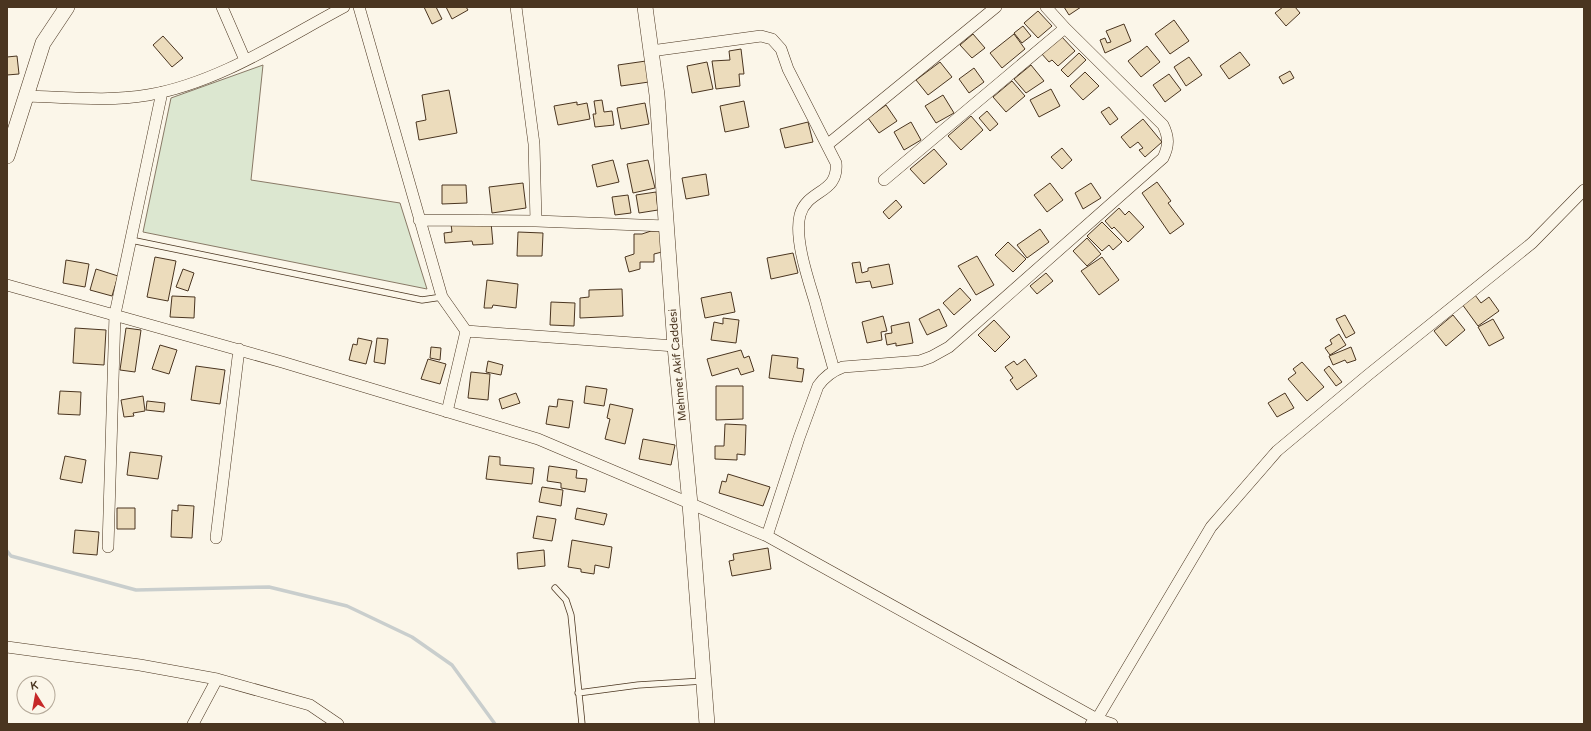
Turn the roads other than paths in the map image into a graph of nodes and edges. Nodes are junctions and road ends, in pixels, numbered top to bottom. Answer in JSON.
{"nodes":[{"id":1,"x":67,"y":7,"type":"edge"},
{"id":2,"x":222,"y":7,"type":"edge"},
{"id":3,"x":344,"y":7,"type":"edge"},
{"id":4,"x":358,"y":7,"type":"edge"},
{"id":5,"x":516,"y":7,"type":"edge"},
{"id":6,"x":645,"y":7,"type":"edge"},
{"id":7,"x":996,"y":7,"type":"edge"},
{"id":8,"x":1046,"y":7,"type":"edge"},
{"id":9,"x":1065,"y":28,"type":"junction"},
{"id":10,"x":651,"y":51,"type":"junction"},
{"id":11,"x":245,"y":60,"type":"junction"},
{"id":12,"x":162,"y":92,"type":"junction"},
{"id":13,"x":26,"y":96,"type":"junction"},
{"id":14,"x":828,"y":145,"type":"junction"},
{"id":15,"x":7,"y":156,"type":"edge"},
{"id":16,"x":884,"y":180,"type":"dead end"},
{"id":17,"x":1584,"y":190,"type":"edge"},
{"id":18,"x":419,"y":220,"type":"junction"},
{"id":19,"x":536,"y":221,"type":"junction"},
{"id":20,"x":666,"y":226,"type":"junction"},
{"id":21,"x":131,"y":240,"type":"junction"},
{"id":22,"x":7,"y":285,"type":"edge"},
{"id":23,"x":442,"y":297,"type":"junction"},
{"id":24,"x":115,"y":314,"type":"junction"},
{"id":25,"x":466,"y":331,"type":"junction"},
{"id":26,"x":675,"y":346,"type":"junction"},
{"id":27,"x":239,"y":349,"type":"junction"},
{"id":28,"x":834,"y":370,"type":"junction"},
{"id":29,"x":448,"y":412,"type":"junction"},
{"id":30,"x":690,"y":504,"type":"junction"},
{"id":31,"x":768,"y":536,"type":"junction"},
{"id":32,"x":216,"y":538,"type":"dead end"},
{"id":33,"x":108,"y":548,"type":"dead end"},
{"id":34,"x":555,"y":588,"type":"dead end"},
{"id":35,"x":7,"y":647,"type":"edge"},
{"id":36,"x":217,"y":679,"type":"junction"},
{"id":37,"x":703,"y":681,"type":"junction"},
{"id":38,"x":578,"y":693,"type":"junction"},
{"id":39,"x":1094,"y":721,"type":"edge"},
{"id":40,"x":193,"y":724,"type":"edge"},
{"id":41,"x":338,"y":724,"type":"edge"},
{"id":42,"x":582,"y":724,"type":"edge"},
{"id":43,"x":707,"y":724,"type":"edge"},
{"id":44,"x":1112,"y":724,"type":"edge"}],
"edges":[{"from":1,"to":13,"type":"street"},
{"from":2,"to":11,"type":"street"},
{"from":3,"to":11,"type":"street"},
{"from":4,"to":18,"type":"street"},
{"from":5,"to":19,"type":"street"},
{"from":6,"to":10,"type":"street","name":"Mehmet Akif Caddesi"},
{"from":7,"to":14,"type":"street"},
{"from":8,"to":9,"type":"street"},
{"from":9,"to":16,"type":"street"},
{"from":9,"to":28,"type":"street"},
{"from":10,"to":14,"type":"street"},
{"from":10,"to":20,"type":"street","name":"Mehmet Akif Caddesi"},
{"from":11,"to":12,"type":"street"},
{"from":12,"to":13,"type":"street"},
{"from":12,"to":21,"type":"street"},
{"from":13,"to":15,"type":"street"},
{"from":14,"to":28,"type":"street"},
{"from":17,"to":39,"type":"street"},
{"from":18,"to":19,"type":"street"},
{"from":18,"to":23,"type":"street"},
{"from":19,"to":20,"type":"street"},
{"from":20,"to":26,"type":"street","name":"Mehmet Akif Caddesi"},
{"from":21,"to":23,"type":"lane"},
{"from":21,"to":24,"type":"street"},
{"from":22,"to":24,"type":"street"},
{"from":23,"to":25,"type":"street"},
{"from":24,"to":27,"type":"street"},
{"from":24,"to":33,"type":"street"},
{"from":25,"to":26,"type":"street"},
{"from":25,"to":29,"type":"street"},
{"from":26,"to":30,"type":"street","name":"Mehmet Akif Caddesi"},
{"from":27,"to":29,"type":"street"},
{"from":27,"to":32,"type":"street"},
{"from":28,"to":31,"type":"street"},
{"from":29,"to":30,"type":"street"},
{"from":30,"to":31,"type":"street"},
{"from":30,"to":37,"type":"street","name":"Mehmet Akif Caddesi"},
{"from":31,"to":39,"type":"street"},
{"from":34,"to":38,"type":"lane"},
{"from":35,"to":36,"type":"street"},
{"from":36,"to":40,"type":"street"},
{"from":36,"to":41,"type":"street"},
{"from":37,"to":38,"type":"lane"},
{"from":37,"to":43,"type":"street","name":"Mehmet Akif Caddesi"},
{"from":38,"to":42,"type":"lane"},
{"from":39,"to":44,"type":"street"}]}
